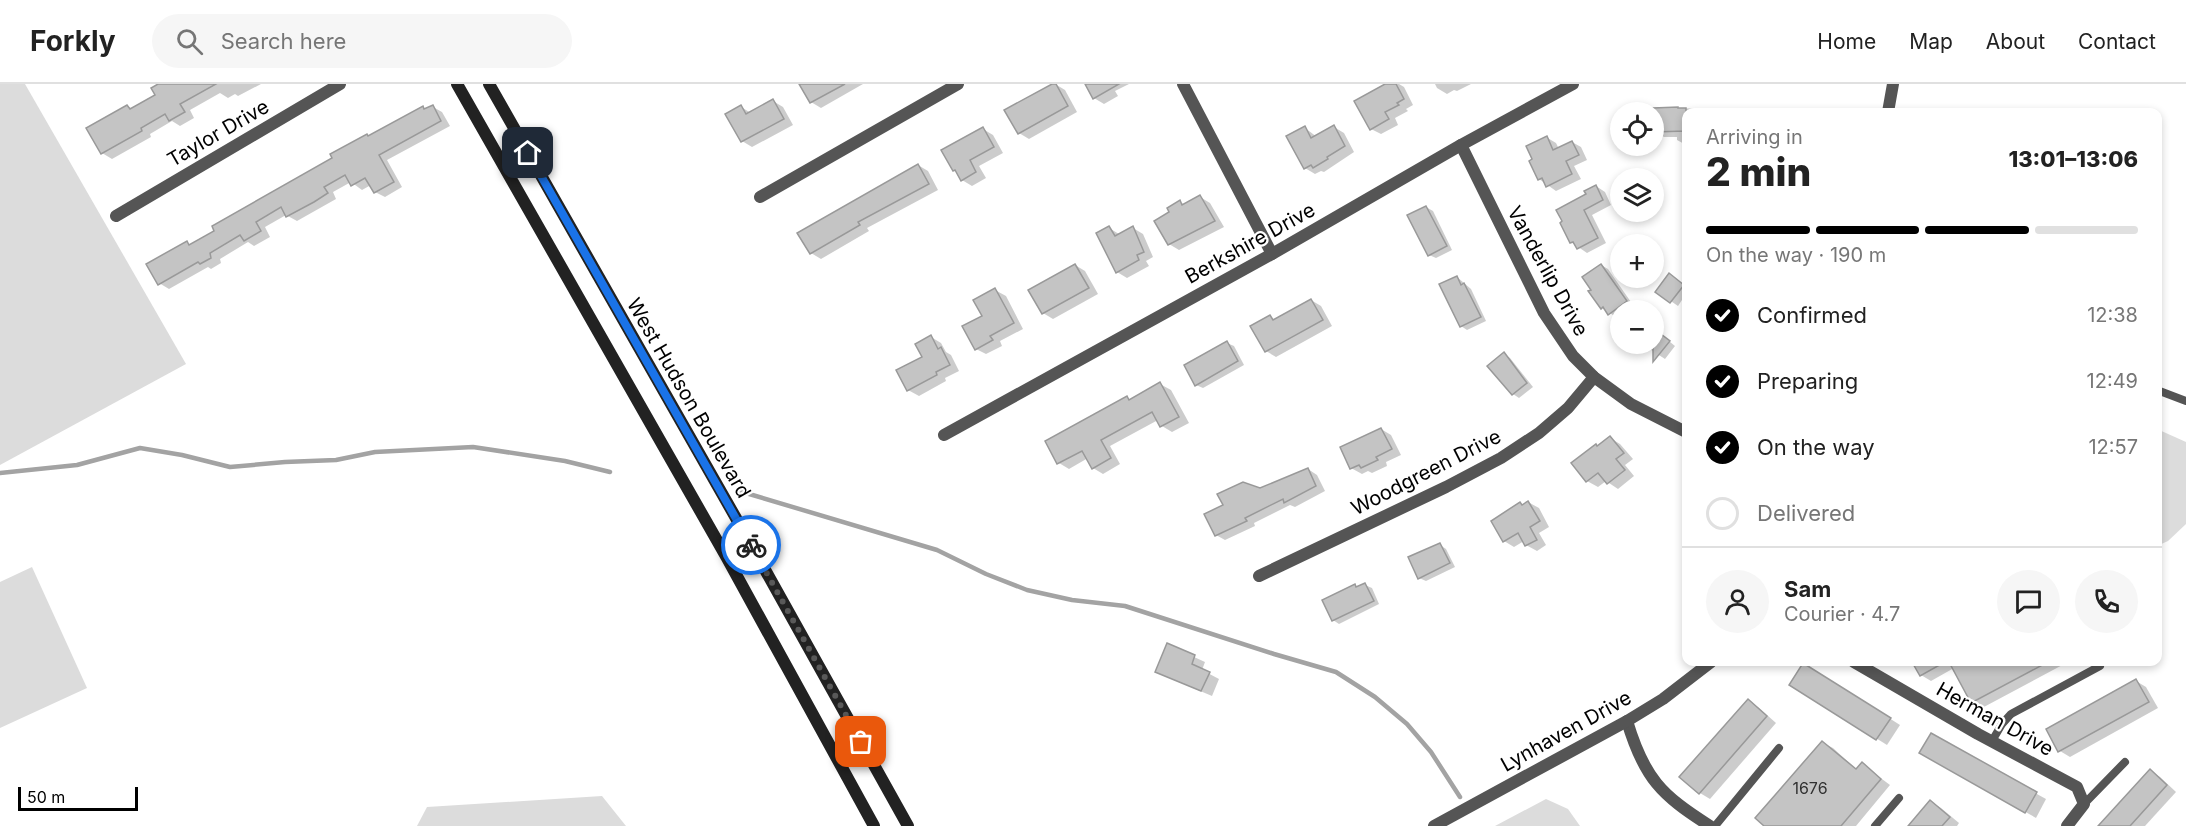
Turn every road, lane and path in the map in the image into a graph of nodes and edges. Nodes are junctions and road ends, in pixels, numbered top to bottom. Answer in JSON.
{"nodes":[{"id":1,"x":340,"y":84,"type":"edge"},
{"id":2,"x":457,"y":84,"type":"edge"},
{"id":3,"x":489,"y":84,"type":"edge"},
{"id":4,"x":958,"y":84,"type":"edge"},
{"id":5,"x":1183,"y":84,"type":"edge"},
{"id":6,"x":1573,"y":84,"type":"edge"},
{"id":7,"x":1893,"y":84,"type":"edge"},
{"id":8,"x":1889,"y":108,"type":"edge"},
{"id":9,"x":1461,"y":145,"type":"junction"},
{"id":10,"x":760,"y":197,"type":"dead end"},
{"id":11,"x":116,"y":216,"type":"dead end"},
{"id":12,"x":1272,"y":254,"type":"junction"},
{"id":13,"x":1594,"y":377,"type":"junction"},
{"id":14,"x":2162,"y":392,"type":"edge"},
{"id":15,"x":2186,"y":400,"type":"edge"},
{"id":16,"x":1682,"y":430,"type":"edge"},
{"id":17,"x":944,"y":435,"type":"dead end"},
{"id":18,"x":1259,"y":576,"type":"dead end"},
{"id":19,"x":1706,"y":666,"type":"edge"},
{"id":20,"x":1862,"y":666,"type":"edge"},
{"id":21,"x":2100,"y":666,"type":"dead end"},
{"id":22,"x":1626,"y":721,"type":"junction"},
{"id":23,"x":1992,"y":741,"type":"junction"},
{"id":24,"x":1779,"y":748,"type":"dead end"},
{"id":25,"x":2125,"y":762,"type":"dead end"},
{"id":26,"x":1899,"y":798,"type":"dead end"},
{"id":27,"x":2084,"y":804,"type":"junction"},
{"id":28,"x":874,"y":826,"type":"edge"},
{"id":29,"x":908,"y":826,"type":"edge"},
{"id":30,"x":1434,"y":826,"type":"edge"},
{"id":31,"x":1710,"y":826,"type":"edge"},
{"id":32,"x":1715,"y":826,"type":"edge"},
{"id":33,"x":1875,"y":826,"type":"edge"},
{"id":34,"x":2067,"y":826,"type":"edge"}],
"edges":[{"from":1,"to":11,"type":"street","name":"Taylor Drive"},
{"from":2,"to":28,"type":"main road"},
{"from":3,"to":29,"type":"main road","name":"West Hudson Boulevard"},
{"from":4,"to":10,"type":"street"},
{"from":5,"to":12,"type":"street"},
{"from":6,"to":9,"type":"street","name":"Berkshire Drive"},
{"from":7,"to":8,"type":"street"},
{"from":9,"to":12,"type":"street","name":"Berkshire Drive"},
{"from":9,"to":13,"type":"street","name":"Vanderlip Drive"},
{"from":12,"to":17,"type":"street","name":"Berkshire Drive"},
{"from":13,"to":16,"type":"street","name":"Vanderlip Drive"},
{"from":13,"to":18,"type":"street","name":"Woodgreen Drive"},
{"from":14,"to":15,"type":"lane"},
{"from":19,"to":22,"type":"street","name":"Lynhaven Drive"},
{"from":20,"to":23,"type":"street","name":"Herman Drive"},
{"from":21,"to":23,"type":"lane"},
{"from":22,"to":30,"type":"street","name":"Lynhaven Drive"},
{"from":22,"to":31,"type":"street"},
{"from":23,"to":27,"type":"street","name":"Herman Drive"},
{"from":24,"to":32,"type":"lane"},
{"from":25,"to":27,"type":"lane"},
{"from":26,"to":33,"type":"lane"},
{"from":27,"to":34,"type":"street"}]}
